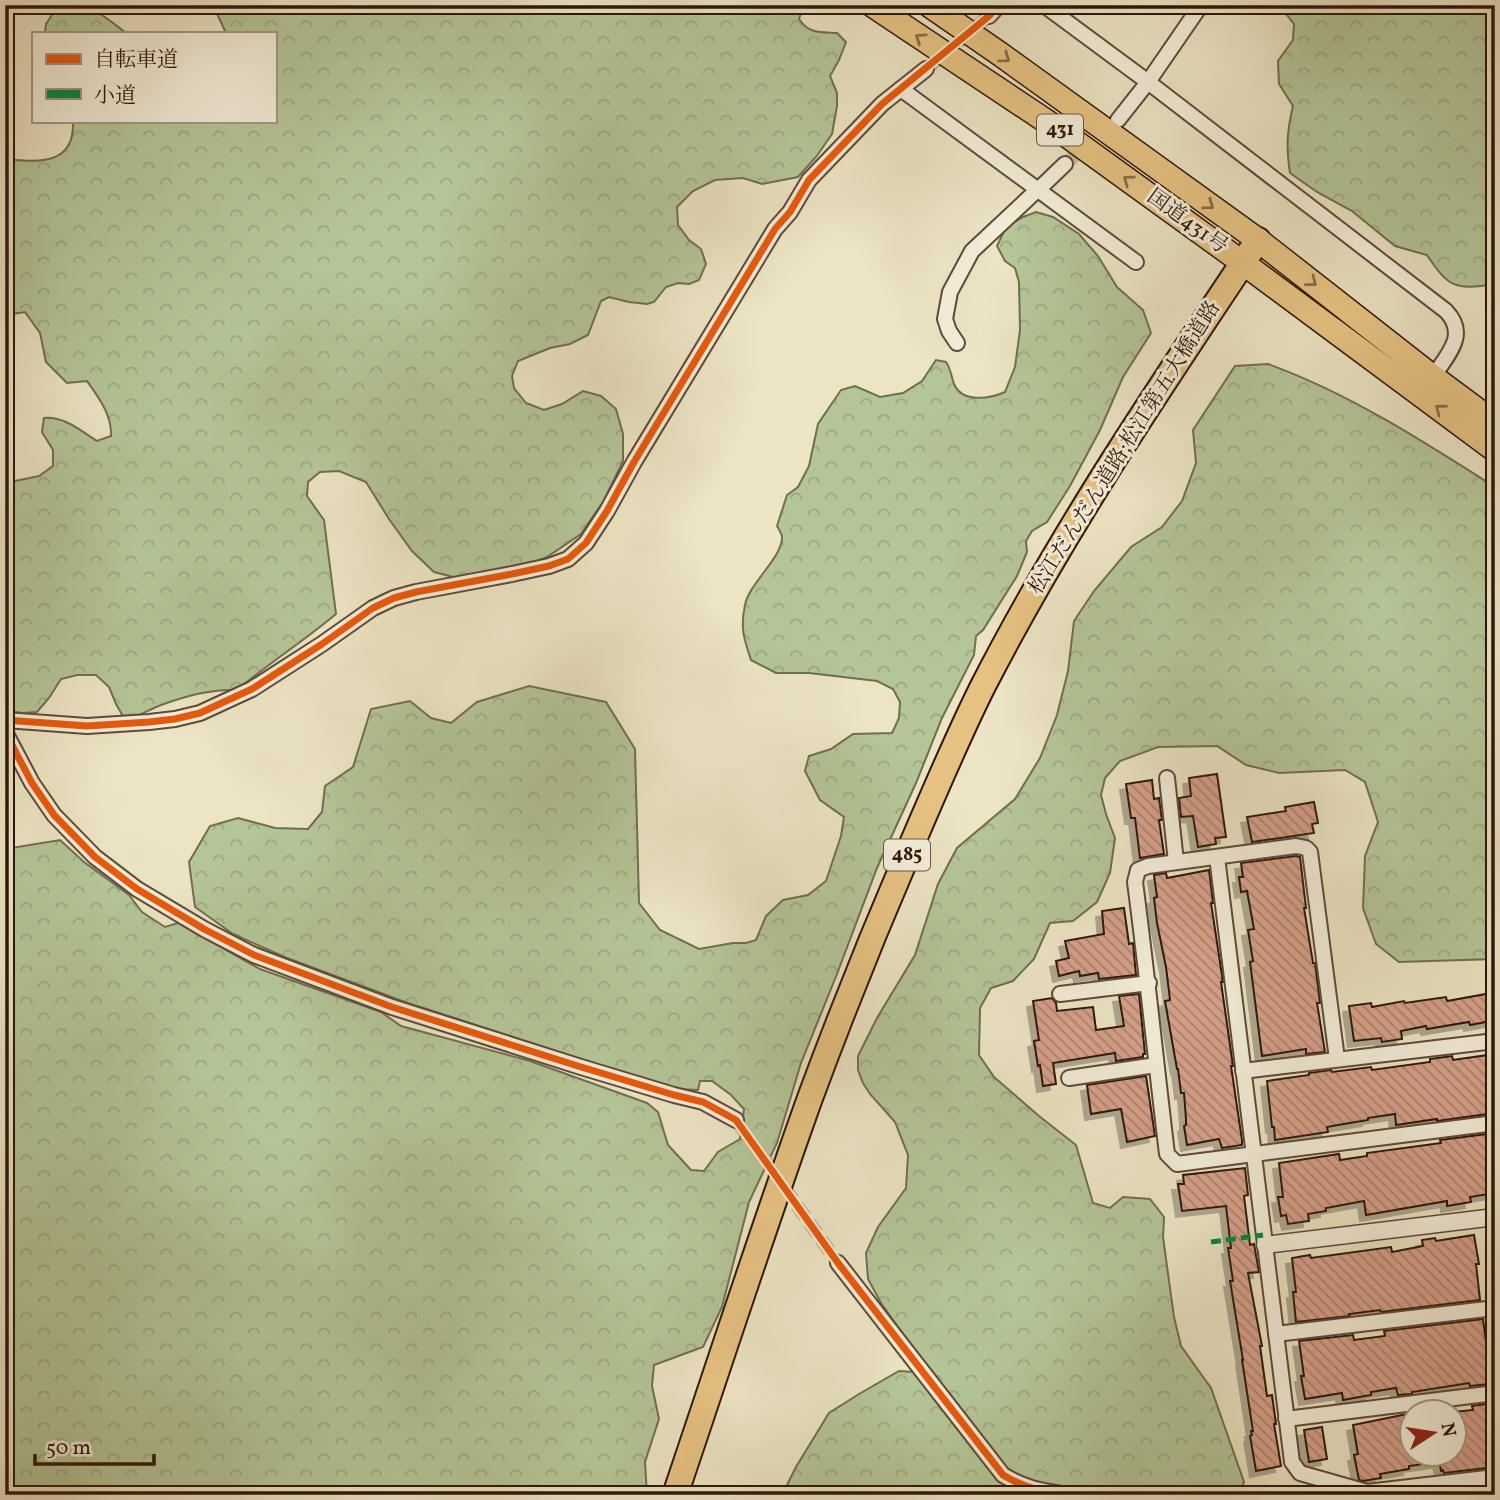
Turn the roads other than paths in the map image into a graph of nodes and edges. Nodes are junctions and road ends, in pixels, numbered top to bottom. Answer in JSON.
{"nodes":[{"id":1,"x":872,"y":5,"type":"edge"},
{"id":2,"x":929,"y":5,"type":"edge"},
{"id":3,"x":1044,"y":5,"type":"edge"},
{"id":4,"x":1201,"y":5,"type":"edge"},
{"id":5,"x":926,"y":69,"type":"tunnel mouth"},
{"id":6,"x":1148,"y":82,"type":"junction"},
{"id":7,"x":901,"y":89,"type":"junction"},
{"id":8,"x":1118,"y":120,"type":"tunnel mouth"},
{"id":9,"x":1065,"y":164,"type":"tunnel mouth"},
{"id":10,"x":1258,"y":240,"type":"junction"},
{"id":11,"x":1136,"y":262,"type":"dead end"},
{"id":12,"x":1243,"y":263,"type":"junction"},
{"id":13,"x":957,"y":343,"type":"dead end"},
{"id":14,"x":1433,"y":377,"type":"junction"},
{"id":15,"x":1495,"y":423,"type":"edge"},
{"id":16,"x":1495,"y":450,"type":"edge"},
{"id":17,"x":5,"y":720,"type":"edge"},
{"id":18,"x":5,"y":732,"type":"edge"},
{"id":19,"x":1167,"y":778,"type":"dead end"},
{"id":20,"x":1217,"y":857,"type":"junction"},
{"id":21,"x":1176,"y":862,"type":"junction"},
{"id":22,"x":1149,"y":983,"type":"junction"},
{"id":23,"x":1060,"y":994,"type":"dead end"},
{"id":24,"x":1495,"y":1041,"type":"edge"},
{"id":25,"x":1337,"y":1059,"type":"junction"},
{"id":26,"x":1156,"y":1065,"type":"junction"},
{"id":27,"x":1243,"y":1071,"type":"junction"},
{"id":28,"x":1069,"y":1078,"type":"dead end"},
{"id":29,"x":736,"y":1120,"type":"tunnel mouth"},
{"id":30,"x":1495,"y":1123,"type":"edge"},
{"id":31,"x":1253,"y":1154,"type":"junction"},
{"id":32,"x":1495,"y":1217,"type":"edge"},
{"id":33,"x":1265,"y":1245,"type":"junction"},
{"id":34,"x":838,"y":1264,"type":"tunnel mouth"},
{"id":35,"x":1495,"y":1308,"type":"edge"},
{"id":36,"x":1276,"y":1334,"type":"junction"},
{"id":37,"x":1495,"y":1393,"type":"edge"},
{"id":38,"x":1286,"y":1419,"type":"junction"},
{"id":39,"x":1495,"y":1477,"type":"edge"},
{"id":40,"x":675,"y":1495,"type":"edge"},
{"id":41,"x":1068,"y":1495,"type":"edge"}],
"edges":[{"from":12,"to":1,"type":"highway","name":"国道431号","number":"431","one_way":true},
{"from":2,"to":10,"type":"highway","name":"国道431号","number":"431","one_way":true},
{"from":3,"to":6,"type":"street"},
{"from":4,"to":6,"type":"street"},
{"from":5,"to":7,"type":"street"},
{"from":6,"to":8,"type":"street"},
{"from":6,"to":14,"type":"street"},
{"from":7,"to":11,"type":"street"},
{"from":7,"to":17,"type":"street"},
{"from":9,"to":13,"type":"street"},
{"from":10,"to":12,"type":"highway","number":"485"},
{"from":10,"to":14,"type":"highway","name":"国道431号","number":"431","one_way":true},
{"from":16,"to":12,"type":"highway","name":"国道431号","number":"431","one_way":true},
{"from":12,"to":40,"type":"highway","name":"松江だんだん道路;松江第五大橋道路","number":"485"},
{"from":14,"to":15,"type":"highway","name":"国道431号","number":"431"},
{"from":18,"to":29,"type":"street"},
{"from":19,"to":21,"type":"street"},
{"from":20,"to":21,"type":"street"},
{"from":20,"to":25,"type":"street"},
{"from":20,"to":27,"type":"street"},
{"from":21,"to":22,"type":"street"},
{"from":22,"to":23,"type":"street"},
{"from":22,"to":26,"type":"street"},
{"from":24,"to":25,"type":"street"},
{"from":25,"to":27,"type":"street"},
{"from":26,"to":28,"type":"street"},
{"from":26,"to":31,"type":"street"},
{"from":27,"to":31,"type":"street"},
{"from":30,"to":31,"type":"street"},
{"from":31,"to":33,"type":"street"},
{"from":32,"to":33,"type":"street"},
{"from":33,"to":36,"type":"street"},
{"from":34,"to":41,"type":"street"},
{"from":35,"to":36,"type":"street"},
{"from":36,"to":38,"type":"street"},
{"from":37,"to":38,"type":"street"},
{"from":38,"to":39,"type":"street"}]}
